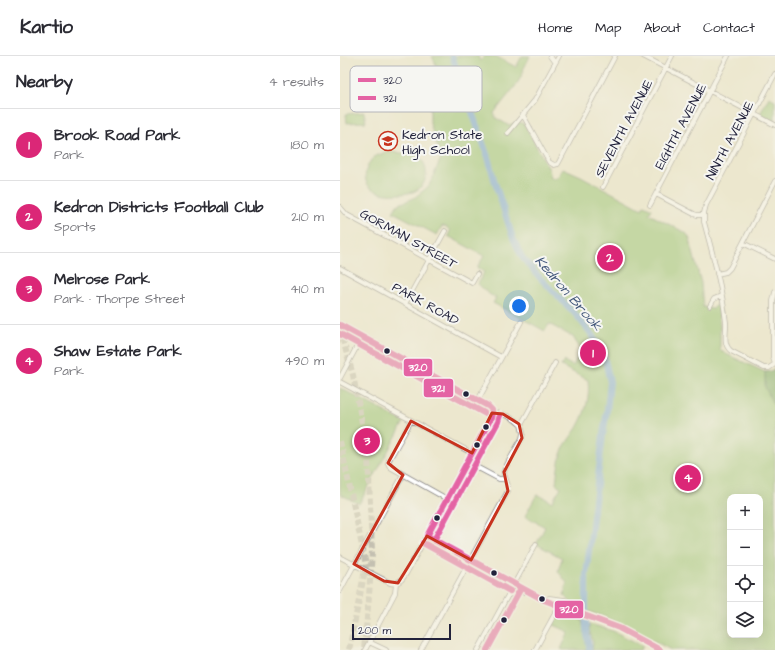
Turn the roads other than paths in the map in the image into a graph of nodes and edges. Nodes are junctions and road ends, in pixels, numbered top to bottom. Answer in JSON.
{"nodes":[{"id":1,"x":550,"y":56,"type":"edge"},
{"id":2,"x":559,"y":56,"type":"edge"},
{"id":3,"x":615,"y":56,"type":"edge"},
{"id":4,"x":643,"y":56,"type":"edge"},
{"id":5,"x":672,"y":56,"type":"edge"},
{"id":6,"x":728,"y":56,"type":"edge"},
{"id":7,"x":555,"y":63,"type":"junction"},
{"id":8,"x":666,"y":68,"type":"junction"},
{"id":9,"x":775,"y":74,"type":"edge"},
{"id":10,"x":710,"y":91,"type":"junction"},
{"id":11,"x":754,"y":114,"type":"junction"},
{"id":12,"x":523,"y":115,"type":"junction"},
{"id":13,"x":775,"y":125,"type":"edge"},
{"id":14,"x":508,"y":133,"type":"dead end"},
{"id":15,"x":775,"y":181,"type":"edge"},
{"id":16,"x":603,"y":187,"type":"dead end"},
{"id":17,"x":656,"y":194,"type":"junction"},
{"id":18,"x":650,"y":205,"type":"dead end"},
{"id":19,"x":342,"y":209,"type":"edge"},
{"id":20,"x":340,"y":215,"type":"edge"},
{"id":21,"x":703,"y":215,"type":"junction"},
{"id":22,"x":445,"y":232,"type":"dead end"},
{"id":23,"x":743,"y":243,"type":"junction"},
{"id":24,"x":775,"y":259,"type":"edge"},
{"id":25,"x":429,"y":260,"type":"junction"},
{"id":26,"x":340,"y":268,"type":"edge"},
{"id":27,"x":477,"y":274,"type":"dead end"},
{"id":28,"x":717,"y":274,"type":"junction"},
{"id":29,"x":775,"y":292,"type":"edge"},
{"id":30,"x":721,"y":296,"type":"junction"},
{"id":31,"x":405,"y":304,"type":"junction"},
{"id":32,"x":710,"y":306,"type":"dead end"},
{"id":33,"x":521,"y":322,"type":"dead end"},
{"id":34,"x":340,"y":325,"type":"edge"},
{"id":35,"x":362,"y":337,"type":"junction"},
{"id":36,"x":501,"y":357,"type":"junction"},
{"id":37,"x":555,"y":363,"type":"dead end"},
{"id":38,"x":775,"y":364,"type":"edge"},
{"id":39,"x":340,"y":378,"type":"edge"},
{"id":40,"x":340,"y":382,"type":"edge"},
{"id":41,"x":478,"y":400,"type":"junction"},
{"id":42,"x":492,"y":412,"type":"junction"},
{"id":43,"x":411,"y":421,"type":"junction"},
{"id":44,"x":521,"y":425,"type":"junction"},
{"id":45,"x":472,"y":453,"type":"junction"},
{"id":46,"x":467,"y":462,"type":"junction"},
{"id":47,"x":403,"y":475,"type":"junction"},
{"id":48,"x":505,"y":478,"type":"junction"},
{"id":49,"x":447,"y":499,"type":"junction"},
{"id":50,"x":427,"y":536,"type":"junction"},
{"id":51,"x":536,"y":544,"type":"dead end"},
{"id":52,"x":340,"y":557,"type":"edge"},
{"id":53,"x":470,"y":560,"type":"junction"},
{"id":54,"x":354,"y":564,"type":"junction"},
{"id":55,"x":396,"y":583,"type":"junction"},
{"id":56,"x":514,"y":584,"type":"junction"},
{"id":57,"x":340,"y":591,"type":"edge"},
{"id":58,"x":529,"y":592,"type":"junction"},
{"id":59,"x":507,"y":597,"type":"junction"},
{"id":60,"x":565,"y":600,"type":"dead end"},
{"id":61,"x":547,"y":601,"type":"junction"},
{"id":62,"x":559,"y":606,"type":"junction"},
{"id":63,"x":369,"y":642,"type":"junction"},
{"id":64,"x":365,"y":650,"type":"edge"},
{"id":65,"x":386,"y":650,"type":"edge"},
{"id":66,"x":421,"y":650,"type":"edge"},
{"id":67,"x":478,"y":650,"type":"edge"},
{"id":68,"x":535,"y":650,"type":"edge"},
{"id":69,"x":660,"y":650,"type":"edge"}],
"edges":[{"from":1,"to":7,"type":"street"},
{"from":2,"to":7,"type":"street"},
{"from":3,"to":12,"type":"street"},
{"from":4,"to":8,"type":"street"},
{"from":5,"to":8,"type":"street","name":"SEVENTH AVENUE"},
{"from":6,"to":10,"type":"street","name":"EIGHTH AVENUE"},
{"from":7,"to":12,"type":"street"},
{"from":8,"to":10,"type":"street"},
{"from":8,"to":16,"type":"street","name":"SEVENTH AVENUE"},
{"from":9,"to":11,"type":"street","name":"NINTH AVENUE"},
{"from":10,"to":11,"type":"street"},
{"from":10,"to":17,"type":"street","name":"EIGHTH AVENUE"},
{"from":11,"to":13,"type":"street"},
{"from":11,"to":21,"type":"street","name":"NINTH AVENUE"},
{"from":12,"to":14,"type":"street"},
{"from":15,"to":23,"type":"street"},
{"from":17,"to":18,"type":"street","name":"EIGHTH AVENUE"},
{"from":17,"to":21,"type":"street"},
{"from":19,"to":20,"type":"street"},
{"from":19,"to":25,"type":"street","name":"GORMAN STREET"},
{"from":21,"to":28,"type":"street"},
{"from":22,"to":25,"type":"street"},
{"from":23,"to":24,"type":"street"},
{"from":23,"to":28,"type":"street"},
{"from":25,"to":27,"type":"street","name":"GORMAN STREET"},
{"from":25,"to":31,"type":"street"},
{"from":26,"to":31,"type":"street","name":"PARK ROAD"},
{"from":28,"to":30,"type":"street"},
{"from":29,"to":38,"type":"street"},
{"from":30,"to":32,"type":"street"},
{"from":30,"to":38,"type":"street"},
{"from":31,"to":36,"type":"street","name":"PARK ROAD"},
{"from":33,"to":36,"type":"street"},
{"from":34,"to":35,"type":"street"},
{"from":35,"to":39,"type":"street"},
{"from":35,"to":41,"type":"street"},
{"from":36,"to":41,"type":"street"},
{"from":37,"to":44,"type":"street"},
{"from":40,"to":43,"type":"street"},
{"from":41,"to":42,"type":"street"},
{"from":42,"to":44,"type":"street"},
{"from":42,"to":45,"type":"street"},
{"from":43,"to":45,"type":"street"},
{"from":43,"to":47,"type":"street"},
{"from":44,"to":48,"type":"street"},
{"from":45,"to":46,"type":"street"},
{"from":46,"to":48,"type":"street"},
{"from":46,"to":49,"type":"street"},
{"from":47,"to":49,"type":"street"},
{"from":47,"to":54,"type":"street"},
{"from":48,"to":53,"type":"street"},
{"from":49,"to":50,"type":"street"},
{"from":50,"to":53,"type":"street"},
{"from":50,"to":55,"type":"street"},
{"from":51,"to":56,"type":"street"},
{"from":52,"to":54,"type":"street"},
{"from":53,"to":56,"type":"street"},
{"from":53,"to":66,"type":"street"},
{"from":54,"to":55,"type":"street"},
{"from":54,"to":57,"type":"street"},
{"from":55,"to":63,"type":"street"},
{"from":56,"to":58,"type":"street"},
{"from":56,"to":59,"type":"street"},
{"from":58,"to":59,"type":"street"},
{"from":58,"to":61,"type":"street"},
{"from":59,"to":67,"type":"street"},
{"from":60,"to":61,"type":"street"},
{"from":61,"to":62,"type":"street"},
{"from":62,"to":68,"type":"street"},
{"from":62,"to":69,"type":"street"},
{"from":63,"to":64,"type":"street"},
{"from":63,"to":65,"type":"street"}]}
